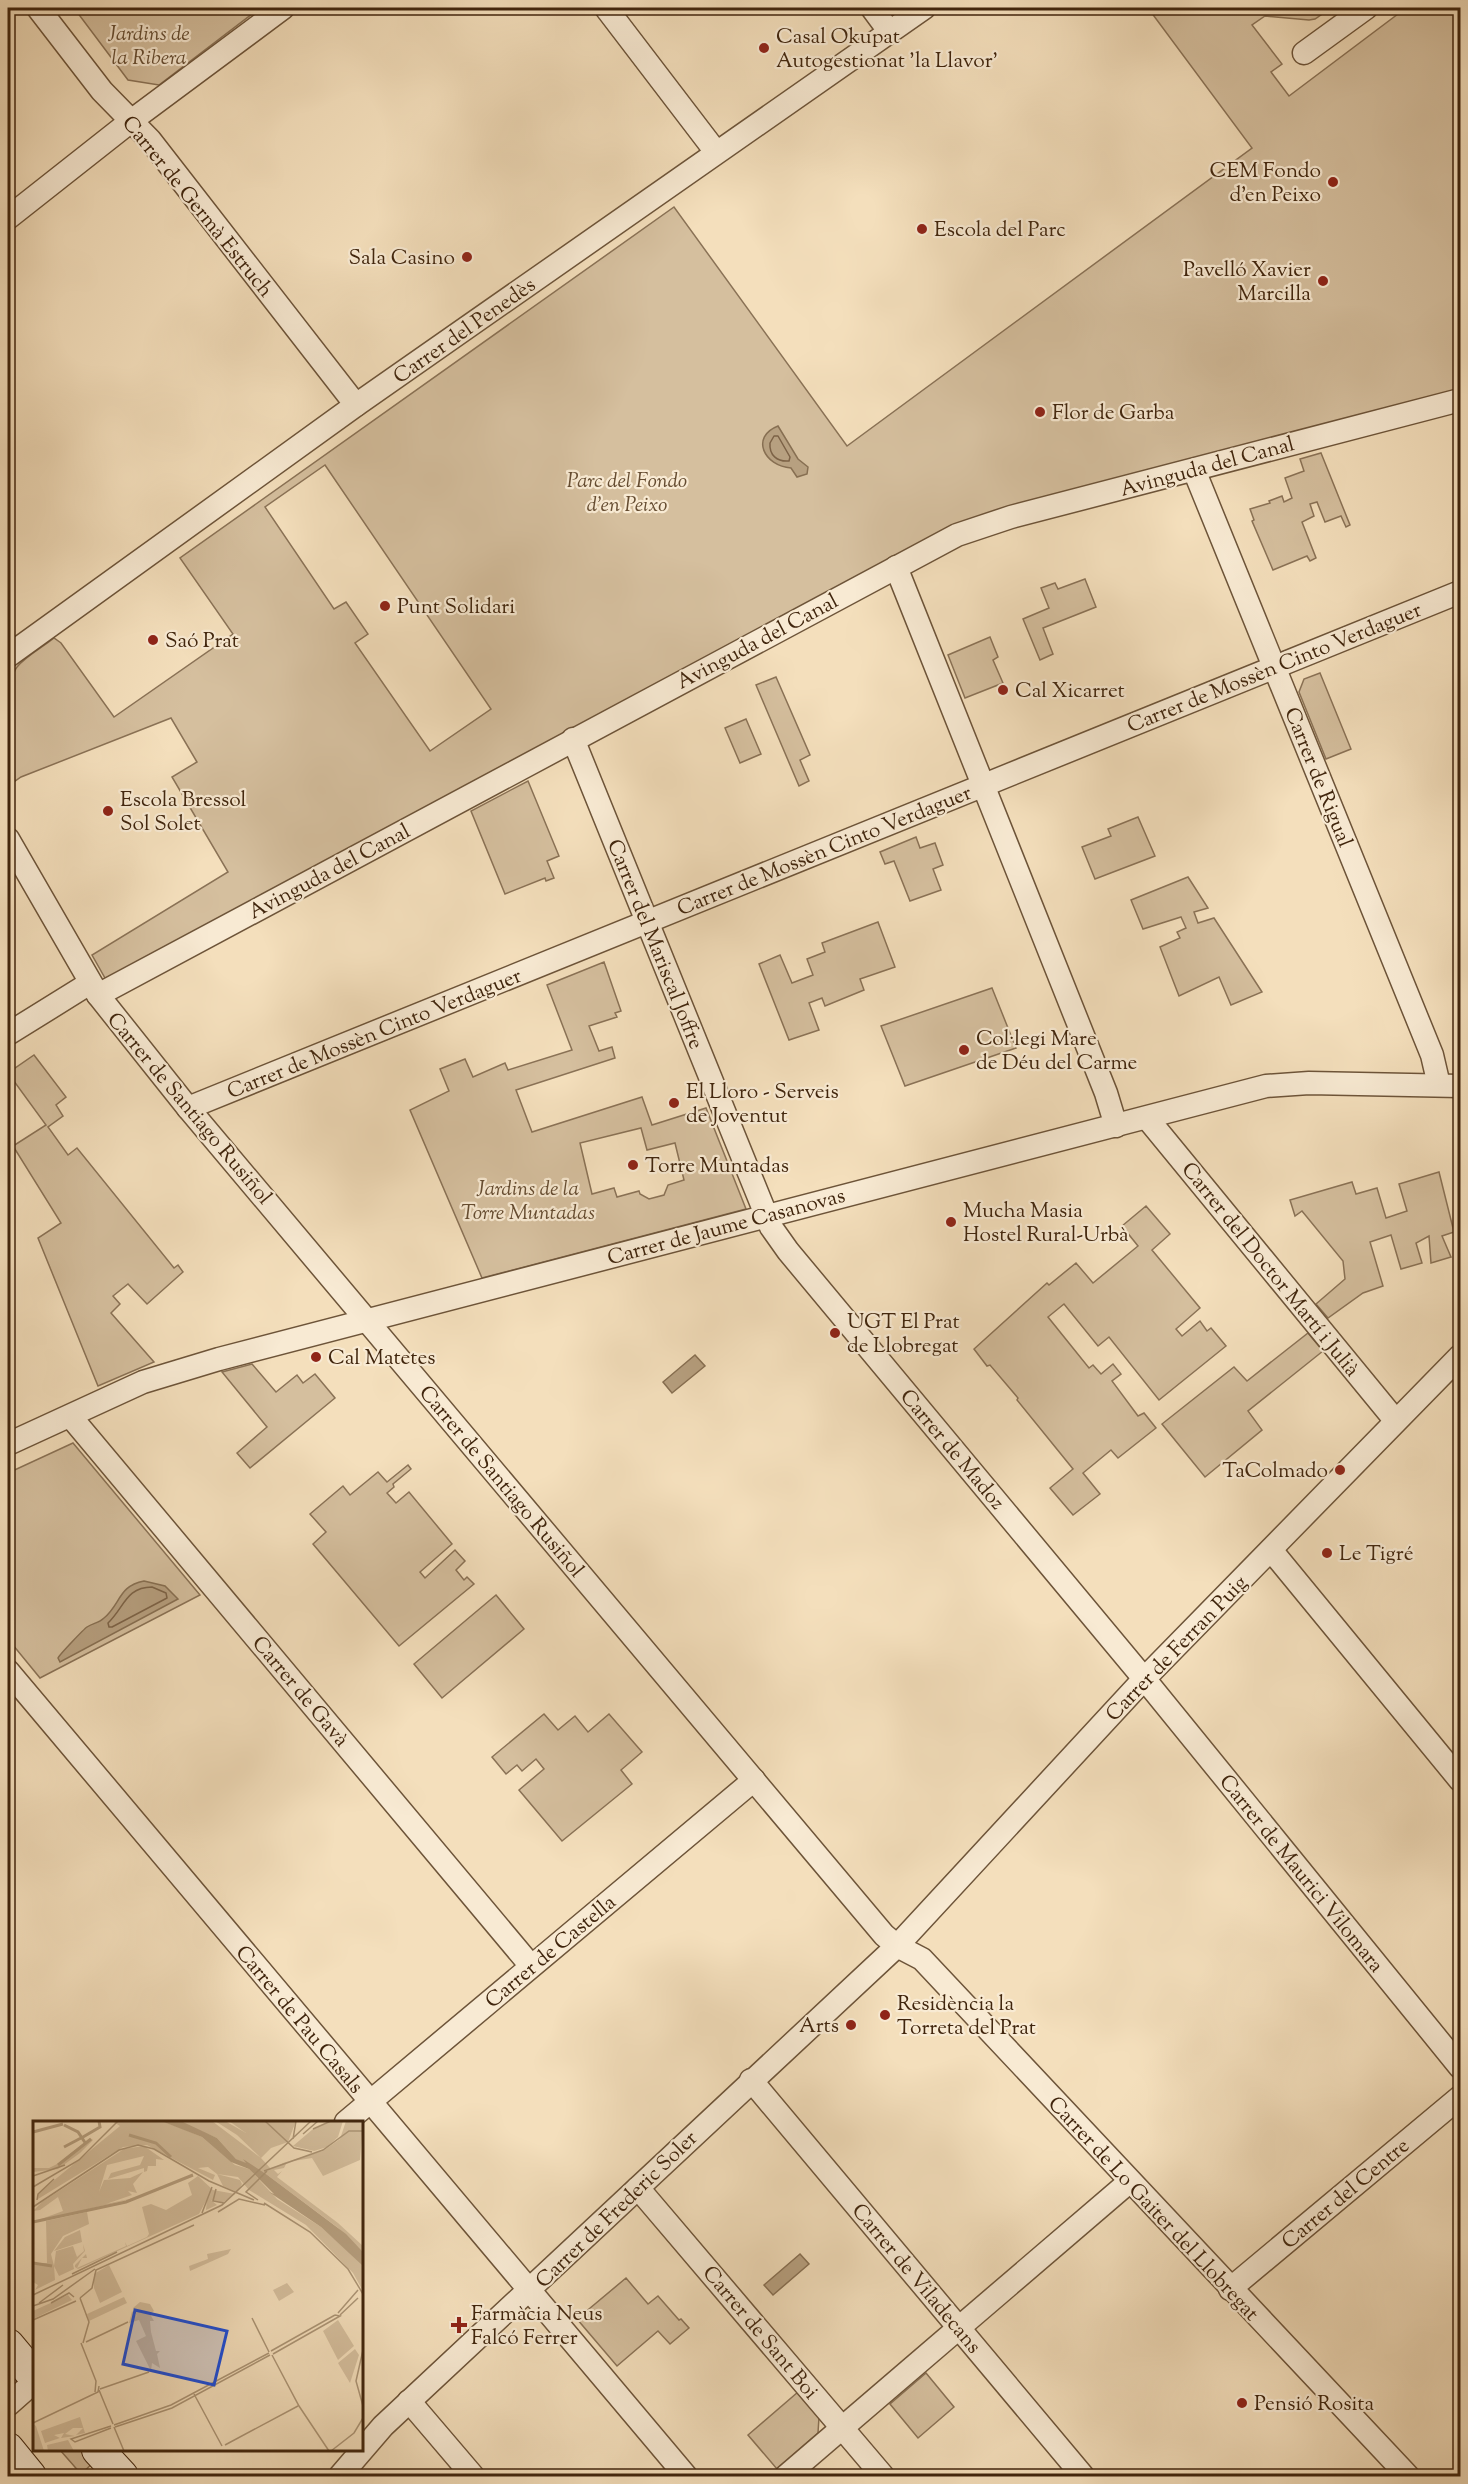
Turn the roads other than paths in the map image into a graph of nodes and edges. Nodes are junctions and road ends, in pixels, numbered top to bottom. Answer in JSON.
{"nodes":[{"id":1,"x":38,"y":8,"type":"edge"},
{"id":2,"x":284,"y":8,"type":"edge"},
{"id":3,"x":606,"y":8,"type":"edge"},
{"id":4,"x":872,"y":8,"type":"edge"},
{"id":5,"x":924,"y":8,"type":"edge"},
{"id":6,"x":1366,"y":8,"type":"edge"},
{"id":7,"x":889,"y":32,"type":"junction"},
{"id":8,"x":1304,"y":53,"type":"dead end"},
{"id":9,"x":131,"y":121,"type":"junction"},
{"id":10,"x":716,"y":152,"type":"junction"},
{"id":11,"x":8,"y":218,"type":"edge"},
{"id":12,"x":1461,"y":400,"type":"edge"},
{"id":13,"x":356,"y":405,"type":"junction"},
{"id":14,"x":1194,"y":470,"type":"junction"},
{"id":15,"x":896,"y":567,"type":"junction"},
{"id":16,"x":1461,"y":592,"type":"edge"},
{"id":17,"x":8,"y":656,"type":"edge"},
{"id":18,"x":1274,"y":667,"type":"junction"},
{"id":19,"x":573,"y":739,"type":"junction"},
{"id":20,"x":984,"y":786,"type":"junction"},
{"id":21,"x":8,"y":839,"type":"edge"},
{"id":22,"x":647,"y":922,"type":"junction"},
{"id":23,"x":94,"y":989,"type":"junction"},
{"id":24,"x":8,"y":1034,"type":"edge"},
{"id":25,"x":1450,"y":1086,"type":"edge"},
{"id":26,"x":188,"y":1108,"type":"junction"},
{"id":27,"x":1147,"y":1118,"type":"junction"},
{"id":28,"x":1116,"y":1126,"type":"junction"},
{"id":29,"x":766,"y":1216,"type":"junction"},
{"id":30,"x":366,"y":1320,"type":"junction"},
{"id":31,"x":1461,"y":1356,"type":"edge"},
{"id":32,"x":71,"y":1417,"type":"junction"},
{"id":33,"x":1395,"y":1420,"type":"junction"},
{"id":34,"x":8,"y":1444,"type":"edge"},
{"id":35,"x":1271,"y":1550,"type":"junction"},
{"id":36,"x":8,"y":1671,"type":"edge"},
{"id":37,"x":1144,"y":1679,"type":"junction"},
{"id":38,"x":754,"y":1780,"type":"junction"},
{"id":39,"x":1461,"y":1780,"type":"edge"},
{"id":40,"x":897,"y":1946,"type":"junction"},
{"id":41,"x":531,"y":1966,"type":"junction"},
{"id":42,"x":1461,"y":2067,"type":"edge"},
{"id":43,"x":751,"y":2080,"type":"junction"},
{"id":44,"x":1461,"y":2097,"type":"edge"},
{"id":45,"x":370,"y":2103,"type":"junction"},
{"id":46,"x":347,"y":2121,"type":"edge"},
{"id":47,"x":1129,"y":2182,"type":"junction"},
{"id":48,"x":638,"y":2187,"type":"junction"},
{"id":49,"x":1230,"y":2289,"type":"junction"},
{"id":50,"x":530,"y":2290,"type":"junction"},
{"id":51,"x":959,"y":2327,"type":"junction"},
{"id":52,"x":8,"y":2344,"type":"edge"},
{"id":53,"x":33,"y":2375,"type":"edge"},
{"id":54,"x":33,"y":2383,"type":"edge"},
{"id":55,"x":410,"y":2401,"type":"junction"},
{"id":56,"x":8,"y":2405,"type":"edge"},
{"id":57,"x":842,"y":2428,"type":"junction"},
{"id":58,"x":8,"y":2449,"type":"edge"},
{"id":59,"x":363,"y":2449,"type":"edge"},
{"id":60,"x":99,"y":2451,"type":"edge"},
{"id":61,"x":362,"y":2451,"type":"edge"},
{"id":62,"x":30,"y":2476,"type":"edge"},
{"id":63,"x":122,"y":2476,"type":"edge"},
{"id":64,"x":340,"y":2476,"type":"edge"},
{"id":65,"x":474,"y":2476,"type":"edge"},
{"id":66,"x":686,"y":2476,"type":"edge"},
{"id":67,"x":786,"y":2476,"type":"edge"},
{"id":68,"x":883,"y":2476,"type":"edge"},
{"id":69,"x":1083,"y":2476,"type":"edge"},
{"id":70,"x":1408,"y":2476,"type":"edge"}],
"edges":[{"from":1,"to":9,"type":"street","name":"Carrer de Germà Estruch"},
{"from":2,"to":9,"type":"street"},
{"from":3,"to":10,"type":"street"},
{"from":4,"to":7,"type":"street"},
{"from":5,"to":7,"type":"street","name":"Carrer del Penedès"},
{"from":6,"to":8,"type":"street"},
{"from":7,"to":10,"type":"street","name":"Carrer del Penedès"},
{"from":9,"to":11,"type":"street"},
{"from":9,"to":13,"type":"street","name":"Carrer de Germà Estruch"},
{"from":10,"to":13,"type":"street","name":"Carrer del Penedès"},
{"from":12,"to":14,"type":"street","name":"Avinguda del Canal"},
{"from":13,"to":17,"type":"street","name":"Carrer del Penedès"},
{"from":14,"to":15,"type":"street","name":"Avinguda del Canal"},
{"from":14,"to":18,"type":"street","name":"Carrer de Rigual"},
{"from":15,"to":19,"type":"street","name":"Avinguda del Canal"},
{"from":15,"to":20,"type":"street"},
{"from":16,"to":18,"type":"street","name":"Carrer de Mossèn Cinto Verdaguer"},
{"from":18,"to":20,"type":"street","name":"Carrer de Mossèn Cinto Verdaguer"},
{"from":18,"to":25,"type":"street","name":"Carrer de Rigual"},
{"from":19,"to":22,"type":"street","name":"Carrer del Mariscal Joffre"},
{"from":19,"to":23,"type":"street","name":"Avinguda del Canal"},
{"from":20,"to":22,"type":"street","name":"Carrer de Mossèn Cinto Verdaguer"},
{"from":20,"to":28,"type":"street"},
{"from":21,"to":23,"type":"street","name":"Carrer de Santiago Rusiñol"},
{"from":22,"to":26,"type":"street","name":"Carrer de Mossèn Cinto Verdaguer"},
{"from":22,"to":29,"type":"street","name":"Carrer del Mariscal Joffre"},
{"from":23,"to":24,"type":"street","name":"Avinguda del Canal"},
{"from":23,"to":26,"type":"street","name":"Carrer de Santiago Rusiñol"},
{"from":25,"to":27,"type":"street","name":"Carrer de Jaume Casanovas"},
{"from":26,"to":30,"type":"street","name":"Carrer de Santiago Rusiñol"},
{"from":27,"to":28,"type":"street","name":"Carrer de Jaume Casanovas"},
{"from":27,"to":33,"type":"street","name":"Carrer del Doctor Martí i Julià"},
{"from":28,"to":29,"type":"street","name":"Carrer de Jaume Casanovas"},
{"from":29,"to":30,"type":"street","name":"Carrer de Jaume Casanovas"},
{"from":29,"to":37,"type":"street","name":"Carrer de Madoz"},
{"from":30,"to":32,"type":"street","name":"Carrer de Jaume Casanovas"},
{"from":30,"to":38,"type":"street","name":"Carrer de Santiago Rusiñol"},
{"from":31,"to":33,"type":"street","name":"Carrer de Ferran Puig"},
{"from":32,"to":34,"type":"street","name":"Carrer de Jaume Casanovas"},
{"from":32,"to":41,"type":"street","name":"Carrer de Gavà"},
{"from":33,"to":35,"type":"street","name":"Carrer de Ferran Puig"},
{"from":35,"to":37,"type":"street","name":"Carrer de Ferran Puig"},
{"from":35,"to":39,"type":"street"},
{"from":36,"to":45,"type":"street","name":"Carrer de Pau Casals"},
{"from":37,"to":40,"type":"street","name":"Carrer de Ferran Puig"},
{"from":37,"to":42,"type":"street","name":"Carrer de Maurici Vilomara"},
{"from":38,"to":40,"type":"street","name":"Carrer de Santiago Rusiñol"},
{"from":38,"to":41,"type":"street","name":"Carrer de Castella"},
{"from":40,"to":43,"type":"street","name":"Carrer de Frederic Soler"},
{"from":40,"to":47,"type":"street","name":"Carrer de Lo Gaiter del Llobregat"},
{"from":41,"to":45,"type":"street","name":"Carrer de Castella"},
{"from":43,"to":48,"type":"street","name":"Carrer de Frederic Soler"},
{"from":43,"to":51,"type":"street","name":"Carrer de Viladecans"},
{"from":44,"to":49,"type":"street","name":"Carrer del Centre"},
{"from":45,"to":46,"type":"street","name":"Carrer de Castella"},
{"from":45,"to":50,"type":"street","name":"Carrer de Pau Casals"},
{"from":47,"to":49,"type":"street","name":"Carrer de Lo Gaiter del Llobregat"},
{"from":47,"to":51,"type":"street"},
{"from":48,"to":50,"type":"street","name":"Carrer de Frederic Soler"},
{"from":48,"to":57,"type":"street","name":"Carrer de Sant Boi"},
{"from":49,"to":70,"type":"street","name":"Carrer de Lo Gaiter del Llobregat"},
{"from":50,"to":55,"type":"street","name":"Carrer de Frederic Soler"},
{"from":50,"to":66,"type":"street","name":"Carrer de Pau Casals"},
{"from":51,"to":57,"type":"street"},
{"from":51,"to":69,"type":"street","name":"Carrer de Viladecans"},
{"from":52,"to":53,"type":"street"},
{"from":54,"to":56,"type":"street"},
{"from":55,"to":59,"type":"street","name":"Carrer de Frederic Soler"},
{"from":55,"to":65,"type":"street"},
{"from":57,"to":67,"type":"street"},
{"from":57,"to":68,"type":"street","name":"Carrer de Sant Boi"},
{"from":58,"to":62,"type":"street"},
{"from":60,"to":63,"type":"street"},
{"from":61,"to":64,"type":"street","name":"Carrer de Frederic Soler"}]}
